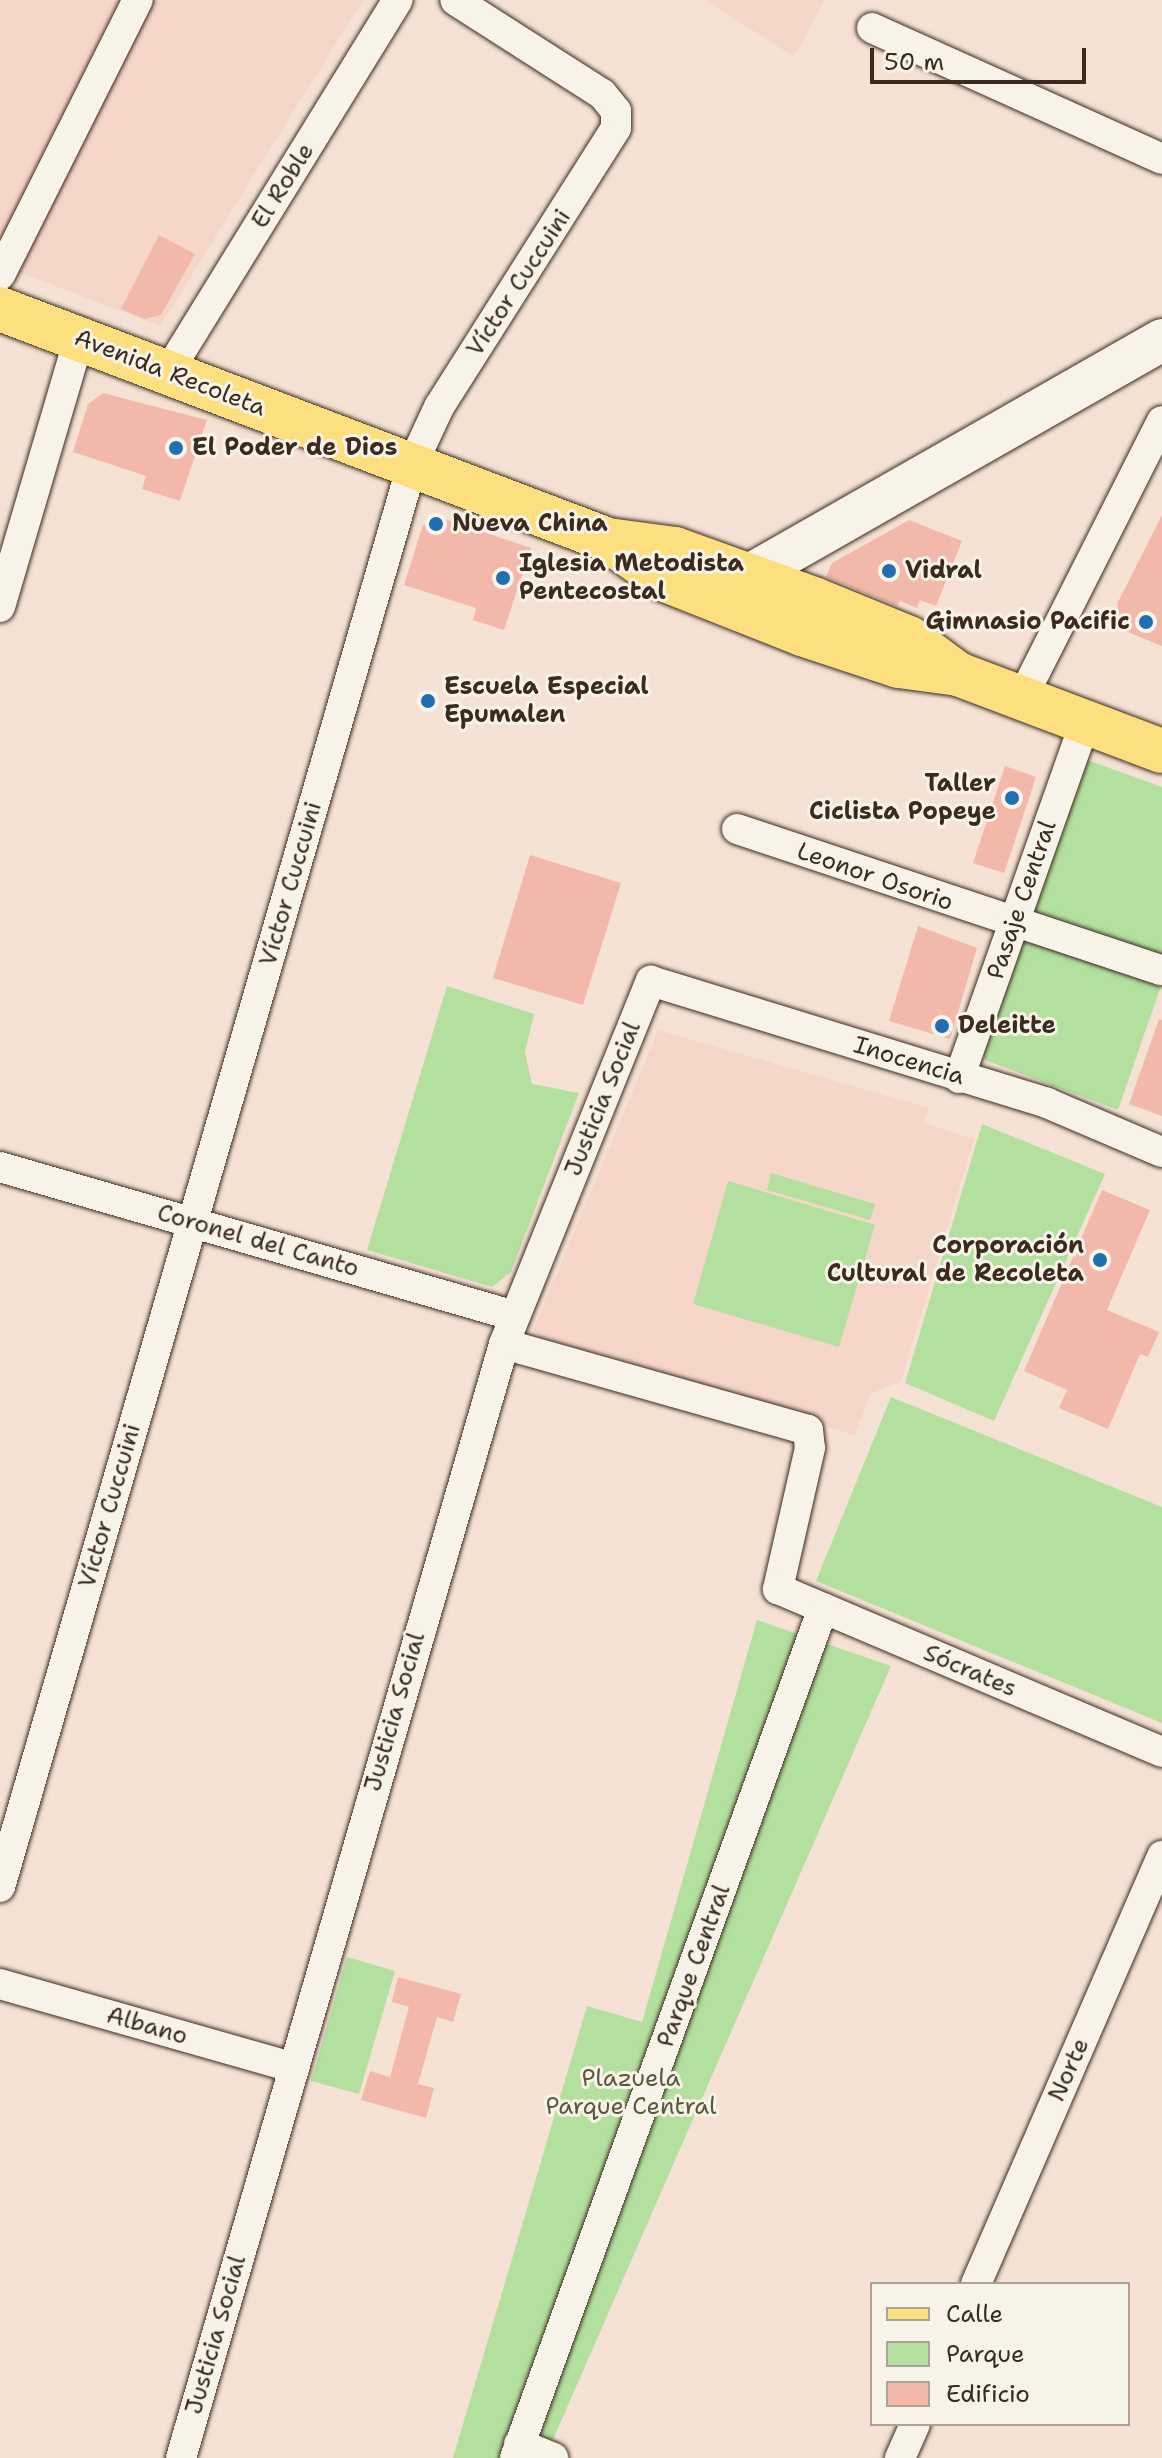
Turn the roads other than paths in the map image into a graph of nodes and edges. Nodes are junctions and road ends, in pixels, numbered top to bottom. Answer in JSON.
{"nodes":[{"id":1,"x":138,"y":0,"type":"edge"},
{"id":2,"x":398,"y":0,"type":"edge"},
{"id":3,"x":455,"y":0,"type":"edge"},
{"id":4,"x":872,"y":28,"type":"dead end"},
{"id":5,"x":1162,"y":159,"type":"edge"},
{"id":6,"x":0,"y":275,"type":"edge"},
{"id":7,"x":0,"y":309,"type":"edge"},
{"id":8,"x":79,"y":339,"type":"junction"},
{"id":9,"x":1162,"y":340,"type":"edge"},
{"id":10,"x":168,"y":372,"type":"junction"},
{"id":11,"x":1162,"y":421,"type":"edge"},
{"id":12,"x":412,"y":465,"type":"junction"},
{"id":13,"x":608,"y":540,"type":"junction"},
{"id":14,"x":751,"y":575,"type":"junction"},
{"id":15,"x":708,"y":598,"type":"junction"},
{"id":16,"x":0,"y":607,"type":"edge"},
{"id":17,"x":958,"y":674,"type":"junction"},
{"id":18,"x":1022,"y":698,"type":"junction"},
{"id":19,"x":1085,"y":722,"type":"junction"},
{"id":20,"x":1162,"y":751,"type":"edge"},
{"id":21,"x":737,"y":829,"type":"dead end"},
{"id":22,"x":1013,"y":925,"type":"junction"},
{"id":23,"x":1162,"y":970,"type":"edge"},
{"id":24,"x":651,"y":981,"type":"joint"},
{"id":25,"x":959,"y":1078,"type":"junction"},
{"id":26,"x":1162,"y":1152,"type":"edge"},
{"id":27,"x":0,"y":1167,"type":"edge"},
{"id":28,"x":193,"y":1221,"type":"junction"},
{"id":29,"x":509,"y":1330,"type":"junction"},
{"id":30,"x":778,"y":1589,"type":"joint"},
{"id":31,"x":823,"y":1608,"type":"junction"},
{"id":32,"x":1162,"y":1752,"type":"edge"},
{"id":33,"x":1162,"y":1856,"type":"edge"},
{"id":34,"x":0,"y":1887,"type":"edge"},
{"id":35,"x":0,"y":1984,"type":"edge"},
{"id":36,"x":294,"y":2068,"type":"junction"},
{"id":37,"x":977,"y":2282,"type":"edge"},
{"id":38,"x":914,"y":2426,"type":"edge"},
{"id":39,"x":517,"y":2451,"type":"edge"},
{"id":40,"x":181,"y":2458,"type":"edge"},
{"id":41,"x":553,"y":2458,"type":"edge"},
{"id":42,"x":900,"y":2458,"type":"edge"}],
"edges":[{"from":1,"to":6,"type":"street"},
{"from":2,"to":10,"type":"street","name":"El Roble"},
{"from":3,"to":12,"type":"street","name":"Víctor Cuccuini"},
{"from":4,"to":5,"type":"street"},
{"from":7,"to":8,"type":"main road","name":"Avenida Recoleta"},
{"from":8,"to":10,"type":"main road","name":"Avenida Recoleta"},
{"from":8,"to":16,"type":"street"},
{"from":9,"to":14,"type":"main road"},
{"from":10,"to":12,"type":"main road","name":"Avenida Recoleta"},
{"from":11,"to":18,"type":"street"},
{"from":12,"to":13,"type":"main road","name":"Avenida Recoleta"},
{"from":12,"to":28,"type":"street","name":"Víctor Cuccuini"},
{"from":13,"to":14,"type":"main road","name":"Avenida Recoleta"},
{"from":13,"to":15,"type":"main road","name":"Avenida Recoleta"},
{"from":14,"to":15,"type":"main road"},
{"from":14,"to":17,"type":"main road","name":"Avenida Recoleta"},
{"from":15,"to":17,"type":"main road","name":"Avenida Recoleta"},
{"from":17,"to":18,"type":"main road","name":"Avenida Recoleta"},
{"from":18,"to":19,"type":"main road","name":"Avenida Recoleta"},
{"from":19,"to":20,"type":"main road","name":"Avenida Recoleta"},
{"from":19,"to":22,"type":"street","name":"Pasaje Central"},
{"from":21,"to":22,"type":"street","name":"Leonor Osorio"},
{"from":22,"to":23,"type":"street","name":"Leonor Osorio"},
{"from":22,"to":25,"type":"street","name":"Pasaje Central"},
{"from":24,"to":25,"type":"street","name":"Inocencia"},
{"from":24,"to":29,"type":"street","name":"Justicia Social"},
{"from":25,"to":26,"type":"street","name":"Inocencia"},
{"from":27,"to":28,"type":"street","name":"Coronel del Canto"},
{"from":28,"to":29,"type":"street","name":"Coronel del Canto"},
{"from":28,"to":34,"type":"street","name":"Víctor Cuccuini"},
{"from":29,"to":30,"type":"street","name":"Coronel del Canto"},
{"from":29,"to":36,"type":"street","name":"Justicia Social"},
{"from":30,"to":31,"type":"street","name":"Sócrates"},
{"from":31,"to":32,"type":"street","name":"Sócrates"},
{"from":31,"to":39,"type":"street","name":"Parque Central"},
{"from":33,"to":37,"type":"street","name":"Norte"},
{"from":35,"to":36,"type":"street","name":"Albano"},
{"from":36,"to":40,"type":"street","name":"Justicia Social"},
{"from":38,"to":42,"type":"street"},
{"from":39,"to":41,"type":"street"}]}
